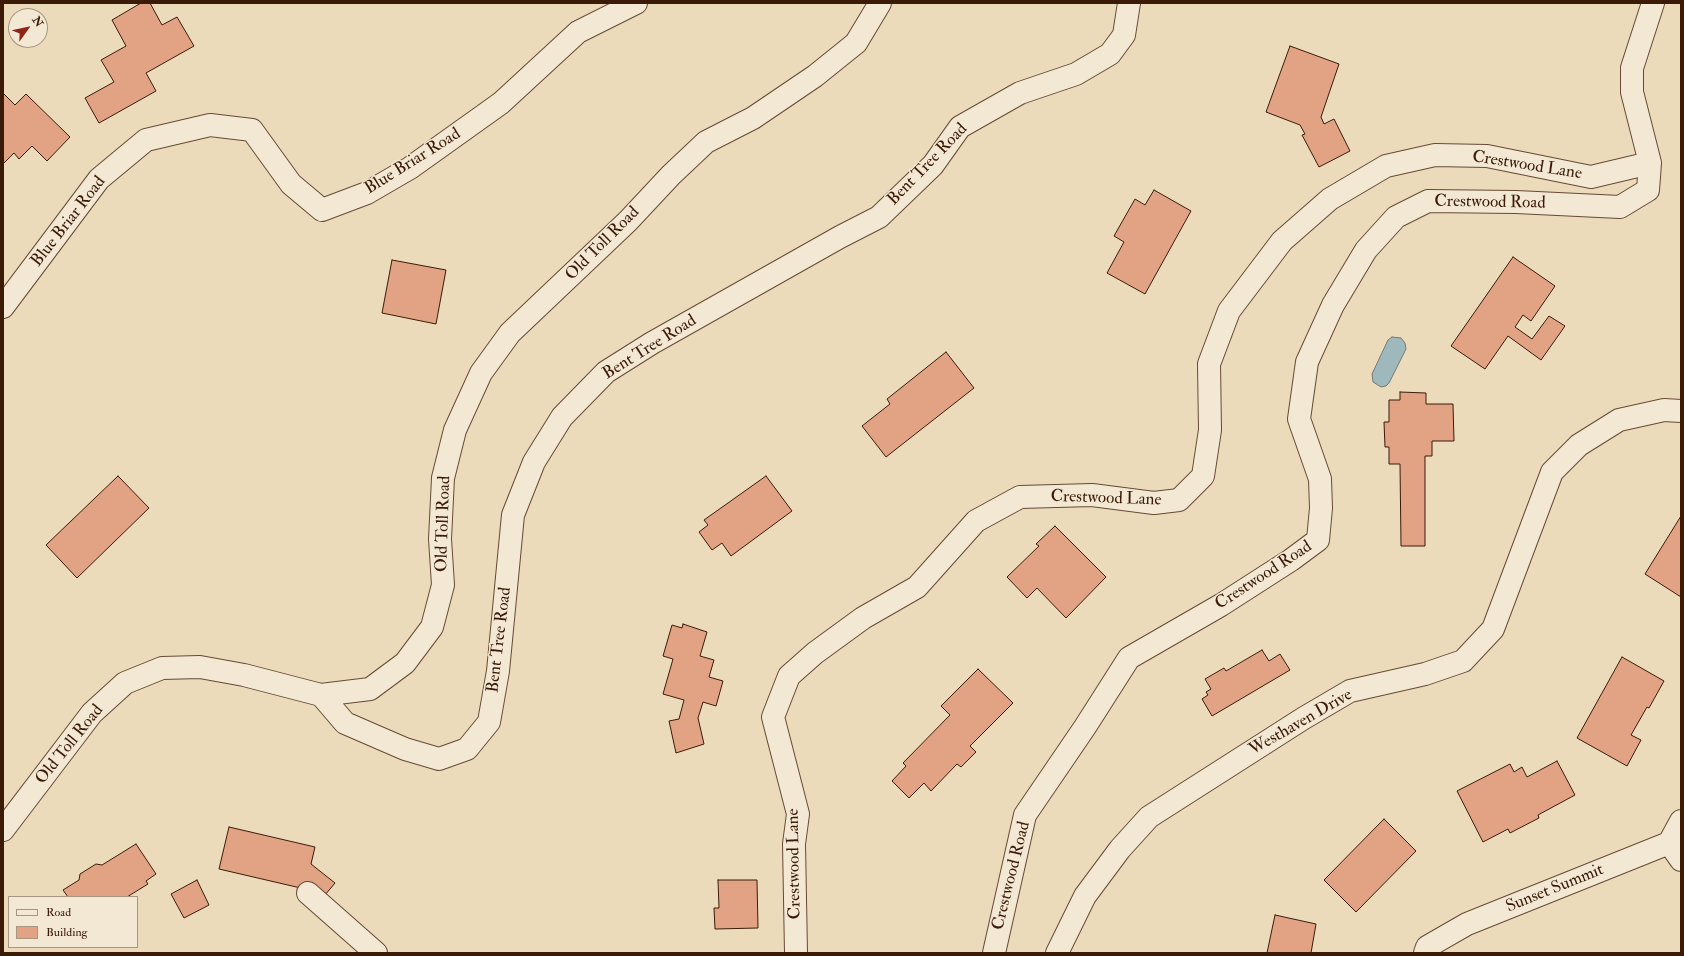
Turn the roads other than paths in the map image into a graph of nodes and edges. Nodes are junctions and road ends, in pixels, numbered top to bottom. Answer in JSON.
{"nodes":[{"id":1,"x":636,"y":3,"type":"edge"},
{"id":2,"x":880,"y":3,"type":"edge"},
{"id":3,"x":1129,"y":3,"type":"edge"},
{"id":4,"x":1653,"y":3,"type":"edge"},
{"id":5,"x":1650,"y":163,"type":"junction"},
{"id":6,"x":3,"y":307,"type":"edge"},
{"id":7,"x":1681,"y":411,"type":"edge"},
{"id":8,"x":321,"y":695,"type":"junction"},
{"id":9,"x":1681,"y":821,"type":"edge"},
{"id":10,"x":3,"y":830,"type":"edge"},
{"id":11,"x":1675,"y":851,"type":"edge"},
{"id":12,"x":308,"y":893,"type":"dead end"},
{"id":13,"x":376,"y":953,"type":"edge"},
{"id":14,"x":796,"y":953,"type":"edge"},
{"id":15,"x":994,"y":953,"type":"edge"},
{"id":16,"x":1057,"y":953,"type":"edge"},
{"id":17,"x":1425,"y":953,"type":"edge"}],
"edges":[{"from":1,"to":6,"type":"street","name":"Blue Briar Road"},
{"from":2,"to":8,"type":"street","name":"Old Toll Road"},
{"from":3,"to":8,"type":"street","name":"Bent Tree Road"},
{"from":4,"to":5,"type":"street","name":"Crestwood Road"},
{"from":5,"to":14,"type":"street","name":"Crestwood Lane"},
{"from":5,"to":15,"type":"street","name":"Crestwood Road"},
{"from":7,"to":16,"type":"street","name":"Westhaven Drive"},
{"from":8,"to":10,"type":"street","name":"Old Toll Road"},
{"from":9,"to":11,"type":"street","name":"Sunset Summit"},
{"from":11,"to":17,"type":"street","name":"Sunset Summit"},
{"from":12,"to":13,"type":"street"}]}
